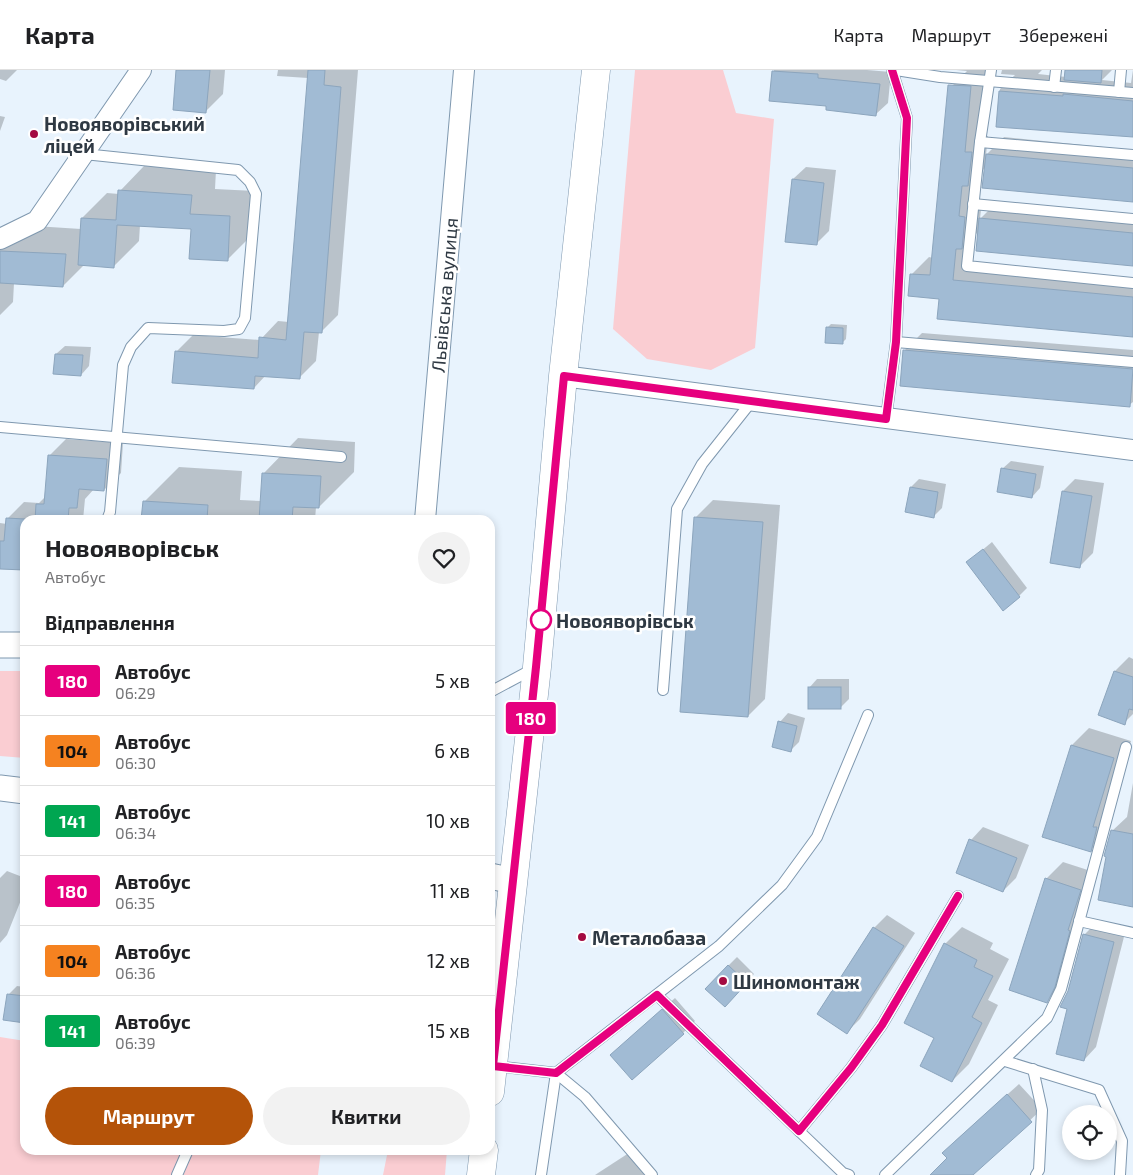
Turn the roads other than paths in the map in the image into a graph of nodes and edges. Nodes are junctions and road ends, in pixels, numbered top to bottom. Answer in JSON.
{"nodes":[{"id":1,"x":141,"y":70,"type":"edge"},
{"id":2,"x":464,"y":70,"type":"edge"},
{"id":3,"x":596,"y":70,"type":"edge"},
{"id":4,"x":894,"y":70,"type":"edge"},
{"id":5,"x":991,"y":70,"type":"edge"},
{"id":6,"x":1056,"y":70,"type":"edge"},
{"id":7,"x":1121,"y":70,"type":"edge"},
{"id":8,"x":940,"y":74,"type":"edge"},
{"id":9,"x":990,"y":81,"type":"junction"},
{"id":10,"x":1054,"y":87,"type":"junction"},
{"id":11,"x":1119,"y":92,"type":"junction"},
{"id":12,"x":1133,"y":93,"type":"edge"},
{"id":13,"x":980,"y":142,"type":"junction"},
{"id":14,"x":84,"y":154,"type":"junction"},
{"id":15,"x":1133,"y":155,"type":"edge"},
{"id":16,"x":973,"y":204,"type":"junction"},
{"id":17,"x":1133,"y":219,"type":"edge"},
{"id":18,"x":0,"y":239,"type":"edge"},
{"id":19,"x":1133,"y":283,"type":"edge"},
{"id":20,"x":896,"y":342,"type":"junction"},
{"id":21,"x":1133,"y":362,"type":"edge"},
{"id":22,"x":564,"y":376,"type":"junction"},
{"id":23,"x":752,"y":401,"type":"junction"},
{"id":24,"x":886,"y":419,"type":"junction"},
{"id":25,"x":0,"y":427,"type":"edge"},
{"id":26,"x":116,"y":438,"type":"junction"},
{"id":27,"x":1133,"y":450,"type":"edge"},
{"id":28,"x":341,"y":458,"type":"dead end"},
{"id":29,"x":109,"y":515,"type":"edge"},
{"id":30,"x":425,"y":515,"type":"edge"},
{"id":31,"x":0,"y":645,"type":"edge"},
{"id":32,"x":20,"y":645,"type":"edge"},
{"id":33,"x":536,"y":667,"type":"junction"},
{"id":34,"x":495,"y":689,"type":"edge"},
{"id":35,"x":663,"y":690,"type":"dead end"},
{"id":36,"x":868,"y":715,"type":"dead end"},
{"id":37,"x":1126,"y":747,"type":"dead end"},
{"id":38,"x":0,"y":788,"type":"edge"},
{"id":39,"x":20,"y":790,"type":"edge"},
{"id":40,"x":502,"y":878,"type":"edge"},
{"id":41,"x":958,"y":896,"type":"dead end"},
{"id":42,"x":1079,"y":921,"type":"junction"},
{"id":43,"x":1133,"y":933,"type":"edge"},
{"id":44,"x":657,"y":995,"type":"junction"},
{"id":45,"x":495,"y":1006,"type":"edge"},
{"id":46,"x":1005,"y":1061,"type":"junction"},
{"id":47,"x":1033,"y":1069,"type":"junction"},
{"id":48,"x":556,"y":1073,"type":"junction"},
{"id":49,"x":495,"y":1079,"type":"edge"},
{"id":50,"x":799,"y":1131,"type":"junction"},
{"id":51,"x":186,"y":1155,"type":"edge"},
{"id":52,"x":483,"y":1155,"type":"edge"},
{"id":53,"x":177,"y":1175,"type":"edge"},
{"id":54,"x":481,"y":1175,"type":"edge"},
{"id":55,"x":541,"y":1175,"type":"edge"},
{"id":56,"x":652,"y":1175,"type":"edge"},
{"id":57,"x":849,"y":1175,"type":"edge"},
{"id":58,"x":886,"y":1175,"type":"edge"},
{"id":59,"x":1036,"y":1175,"type":"edge"},
{"id":60,"x":1120,"y":1175,"type":"edge"}],
"edges":[{"from":1,"to":14,"type":"street"},
{"from":2,"to":30,"type":"street","name":"Львівська вулиця"},
{"from":3,"to":22,"type":"highway"},
{"from":4,"to":8,"type":"lane"},
{"from":4,"to":20,"type":"lane"},
{"from":5,"to":9,"type":"lane"},
{"from":6,"to":10,"type":"lane"},
{"from":7,"to":11,"type":"lane"},
{"from":8,"to":9,"type":"lane"},
{"from":9,"to":10,"type":"lane"},
{"from":9,"to":13,"type":"lane"},
{"from":10,"to":11,"type":"lane"},
{"from":11,"to":12,"type":"lane"},
{"from":13,"to":15,"type":"lane"},
{"from":13,"to":16,"type":"lane"},
{"from":14,"to":18,"type":"street"},
{"from":14,"to":26,"type":"lane"},
{"from":16,"to":17,"type":"lane"},
{"from":16,"to":19,"type":"lane"},
{"from":20,"to":21,"type":"lane"},
{"from":20,"to":24,"type":"lane"},
{"from":22,"to":23,"type":"street"},
{"from":22,"to":33,"type":"highway"},
{"from":23,"to":24,"type":"street"},
{"from":23,"to":35,"type":"lane"},
{"from":24,"to":27,"type":"street"},
{"from":25,"to":26,"type":"lane"},
{"from":26,"to":28,"type":"lane"},
{"from":26,"to":29,"type":"lane"},
{"from":31,"to":32,"type":"street"},
{"from":33,"to":34,"type":"lane"},
{"from":33,"to":40,"type":"highway"},
{"from":36,"to":44,"type":"lane"},
{"from":37,"to":42,"type":"lane"},
{"from":38,"to":39,"type":"street"},
{"from":40,"to":45,"type":"highway"},
{"from":41,"to":50,"type":"lane"},
{"from":42,"to":43,"type":"lane"},
{"from":42,"to":46,"type":"lane"},
{"from":44,"to":48,"type":"lane"},
{"from":44,"to":50,"type":"lane"},
{"from":46,"to":47,"type":"lane"},
{"from":46,"to":58,"type":"lane"},
{"from":47,"to":59,"type":"lane"},
{"from":47,"to":60,"type":"lane"},
{"from":48,"to":49,"type":"lane"},
{"from":48,"to":55,"type":"lane"},
{"from":48,"to":56,"type":"lane"},
{"from":50,"to":57,"type":"lane"},
{"from":51,"to":53,"type":"lane"},
{"from":52,"to":54,"type":"highway"}]}
